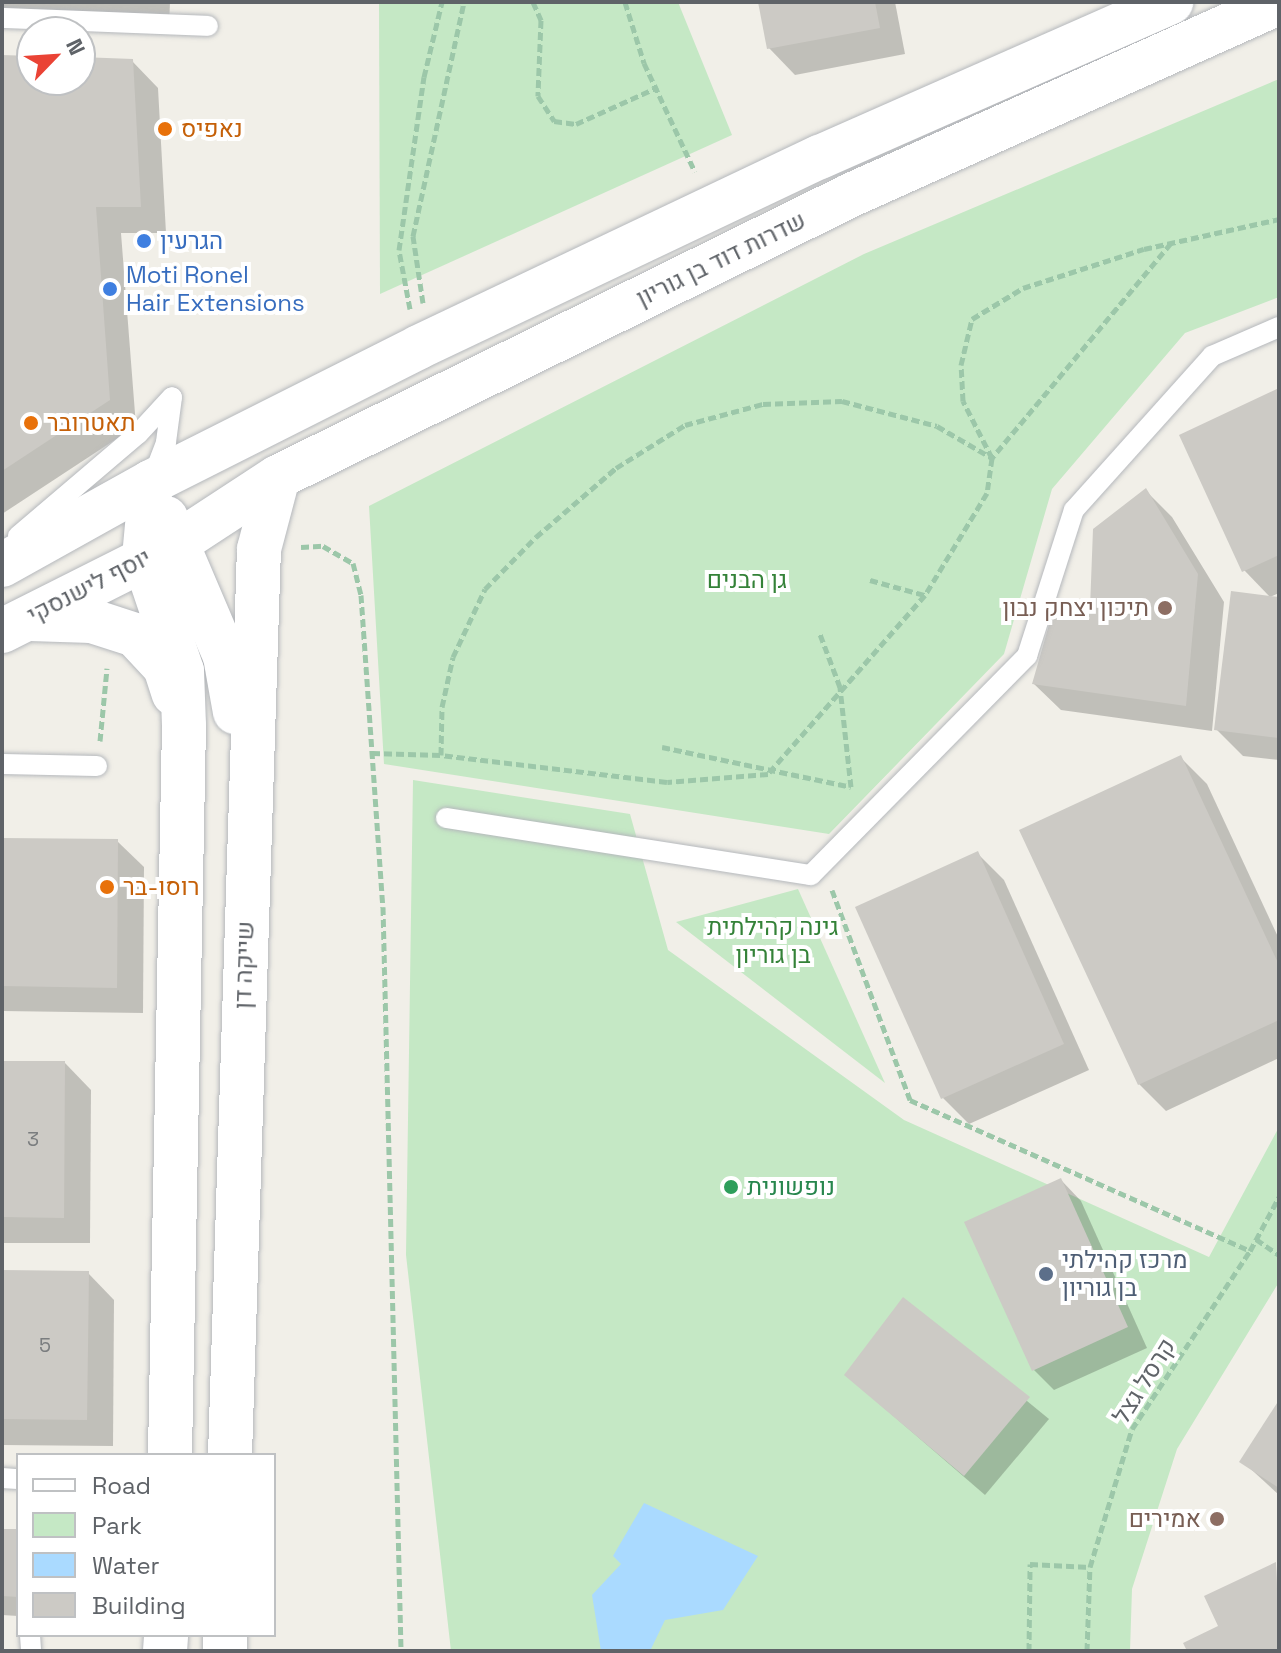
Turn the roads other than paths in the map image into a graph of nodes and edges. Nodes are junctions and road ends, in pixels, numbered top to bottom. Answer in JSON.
{"nodes":[{"id":1,"x":1171,"y":2,"type":"edge"},
{"id":2,"x":1279,"y":3,"type":"edge"},
{"id":3,"x":2,"y":18,"type":"edge"},
{"id":4,"x":208,"y":26,"type":"dead end"},
{"id":5,"x":1279,"y":327,"type":"edge"},
{"id":6,"x":278,"y":477,"type":"junction"},
{"id":7,"x":151,"y":482,"type":"junction"},
{"id":8,"x":2,"y":549,"type":"edge"},
{"id":9,"x":161,"y":551,"type":"junction"},
{"id":10,"x":2,"y":565,"type":"edge"},
{"id":11,"x":13,"y":625,"type":"edge"},
{"id":12,"x":184,"y":725,"type":"junction"},
{"id":13,"x":2,"y":764,"type":"edge"},
{"id":14,"x":97,"y":766,"type":"road end"},
{"id":15,"x":249,"y":797,"type":"junction"},
{"id":16,"x":446,"y":818,"type":"dead end"},
{"id":17,"x":170,"y":1453,"type":"edge"},
{"id":18,"x":230,"y":1453,"type":"edge"}],
"edges":[{"from":1,"to":7,"type":"main road","name":"שדרות דוד בן גוריון"},
{"from":2,"to":6,"type":"main road","name":"שדרות דוד בן גוריון"},
{"from":3,"to":4,"type":"lane"},
{"from":5,"to":16,"type":"lane"},
{"from":6,"to":9,"type":"main road","name":"שדרות דוד בן גוריון"},
{"from":6,"to":15,"type":"main road","name":"שייקה דן"},
{"from":7,"to":8,"type":"lane"},
{"from":7,"to":9,"type":"main road"},
{"from":7,"to":10,"type":"main road"},
{"from":9,"to":11,"type":"main road","name":"יוסף לישנסקי"},
{"from":9,"to":12,"type":"main road"},
{"from":9,"to":15,"type":"main road"},
{"from":11,"to":12,"type":"main road"},
{"from":12,"to":17,"type":"main road"},
{"from":13,"to":14,"type":"lane"},
{"from":15,"to":18,"type":"main road","name":"שייקה דן"}]}
